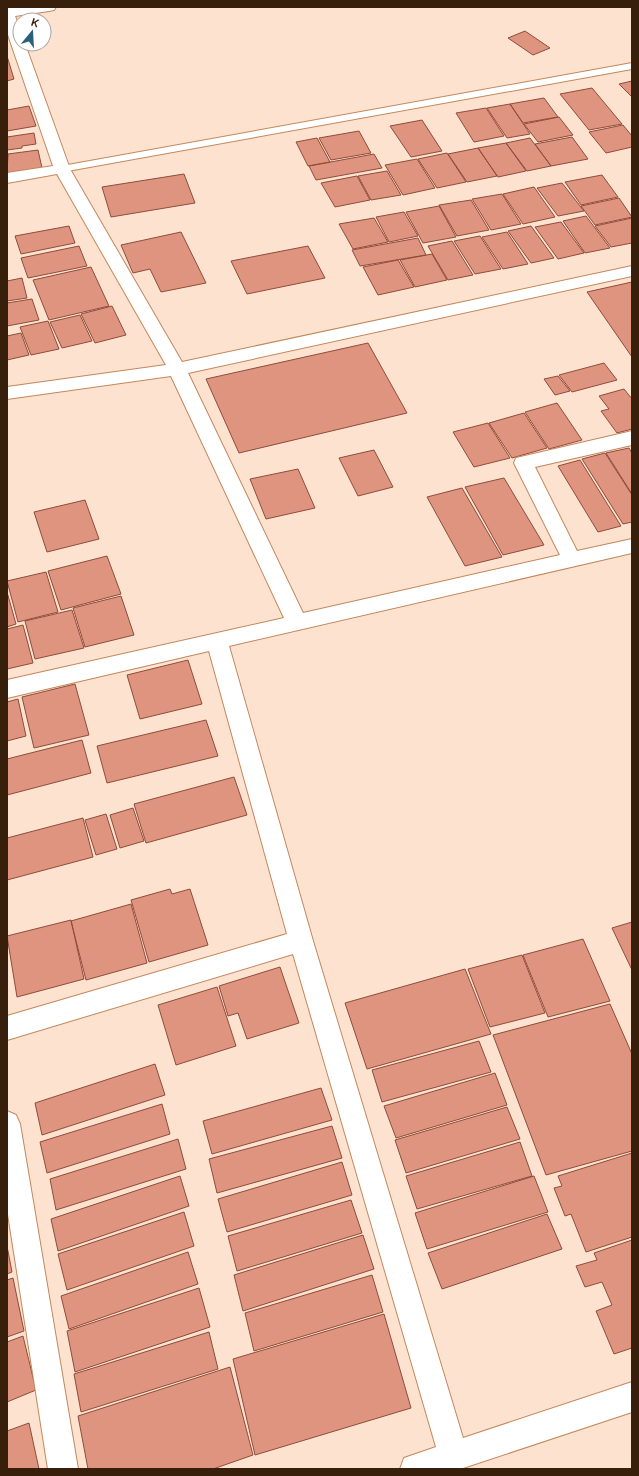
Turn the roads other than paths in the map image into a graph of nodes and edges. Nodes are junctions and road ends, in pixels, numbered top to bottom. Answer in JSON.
{"nodes":[{"id":1,"x":49,"y":7,"type":"edge"},
{"id":2,"x":7,"y":12,"type":"edge"},
{"id":3,"x":632,"y":66,"type":"edge"},
{"id":4,"x":62,"y":169,"type":"junction"},
{"id":5,"x":7,"y":178,"type":"edge"},
{"id":6,"x":632,"y":271,"type":"edge"},
{"id":7,"x":177,"y":369,"type":"junction"},
{"id":8,"x":7,"y":393,"type":"edge"},
{"id":9,"x":632,"y":438,"type":"edge"},
{"id":10,"x":632,"y":546,"type":"edge"},
{"id":11,"x":572,"y":560,"type":"junction"},
{"id":12,"x":297,"y":623,"type":"junction"},
{"id":13,"x":217,"y":642,"type":"junction"},
{"id":14,"x":7,"y":689,"type":"edge"},
{"id":15,"x":301,"y":941,"type":"junction"},
{"id":16,"x":7,"y":1028,"type":"edge"},
{"id":17,"x":7,"y":1124,"type":"edge"},
{"id":18,"x":632,"y":1397,"type":"edge"},
{"id":19,"x":454,"y":1456,"type":"junction"},
{"id":20,"x":63,"y":1469,"type":"edge"},
{"id":21,"x":415,"y":1469,"type":"edge"}],
"edges":[{"from":1,"to":2,"type":"street"},
{"from":2,"to":4,"type":"street"},
{"from":3,"to":4,"type":"lane"},
{"from":4,"to":5,"type":"street"},
{"from":4,"to":7,"type":"street"},
{"from":6,"to":7,"type":"street"},
{"from":7,"to":8,"type":"street"},
{"from":7,"to":12,"type":"street"},
{"from":9,"to":11,"type":"street"},
{"from":10,"to":11,"type":"street"},
{"from":11,"to":12,"type":"street"},
{"from":12,"to":13,"type":"street"},
{"from":13,"to":14,"type":"street"},
{"from":13,"to":15,"type":"street"},
{"from":15,"to":16,"type":"street"},
{"from":15,"to":19,"type":"street"},
{"from":17,"to":20,"type":"street"},
{"from":18,"to":19,"type":"street"},
{"from":19,"to":21,"type":"street"}]}
